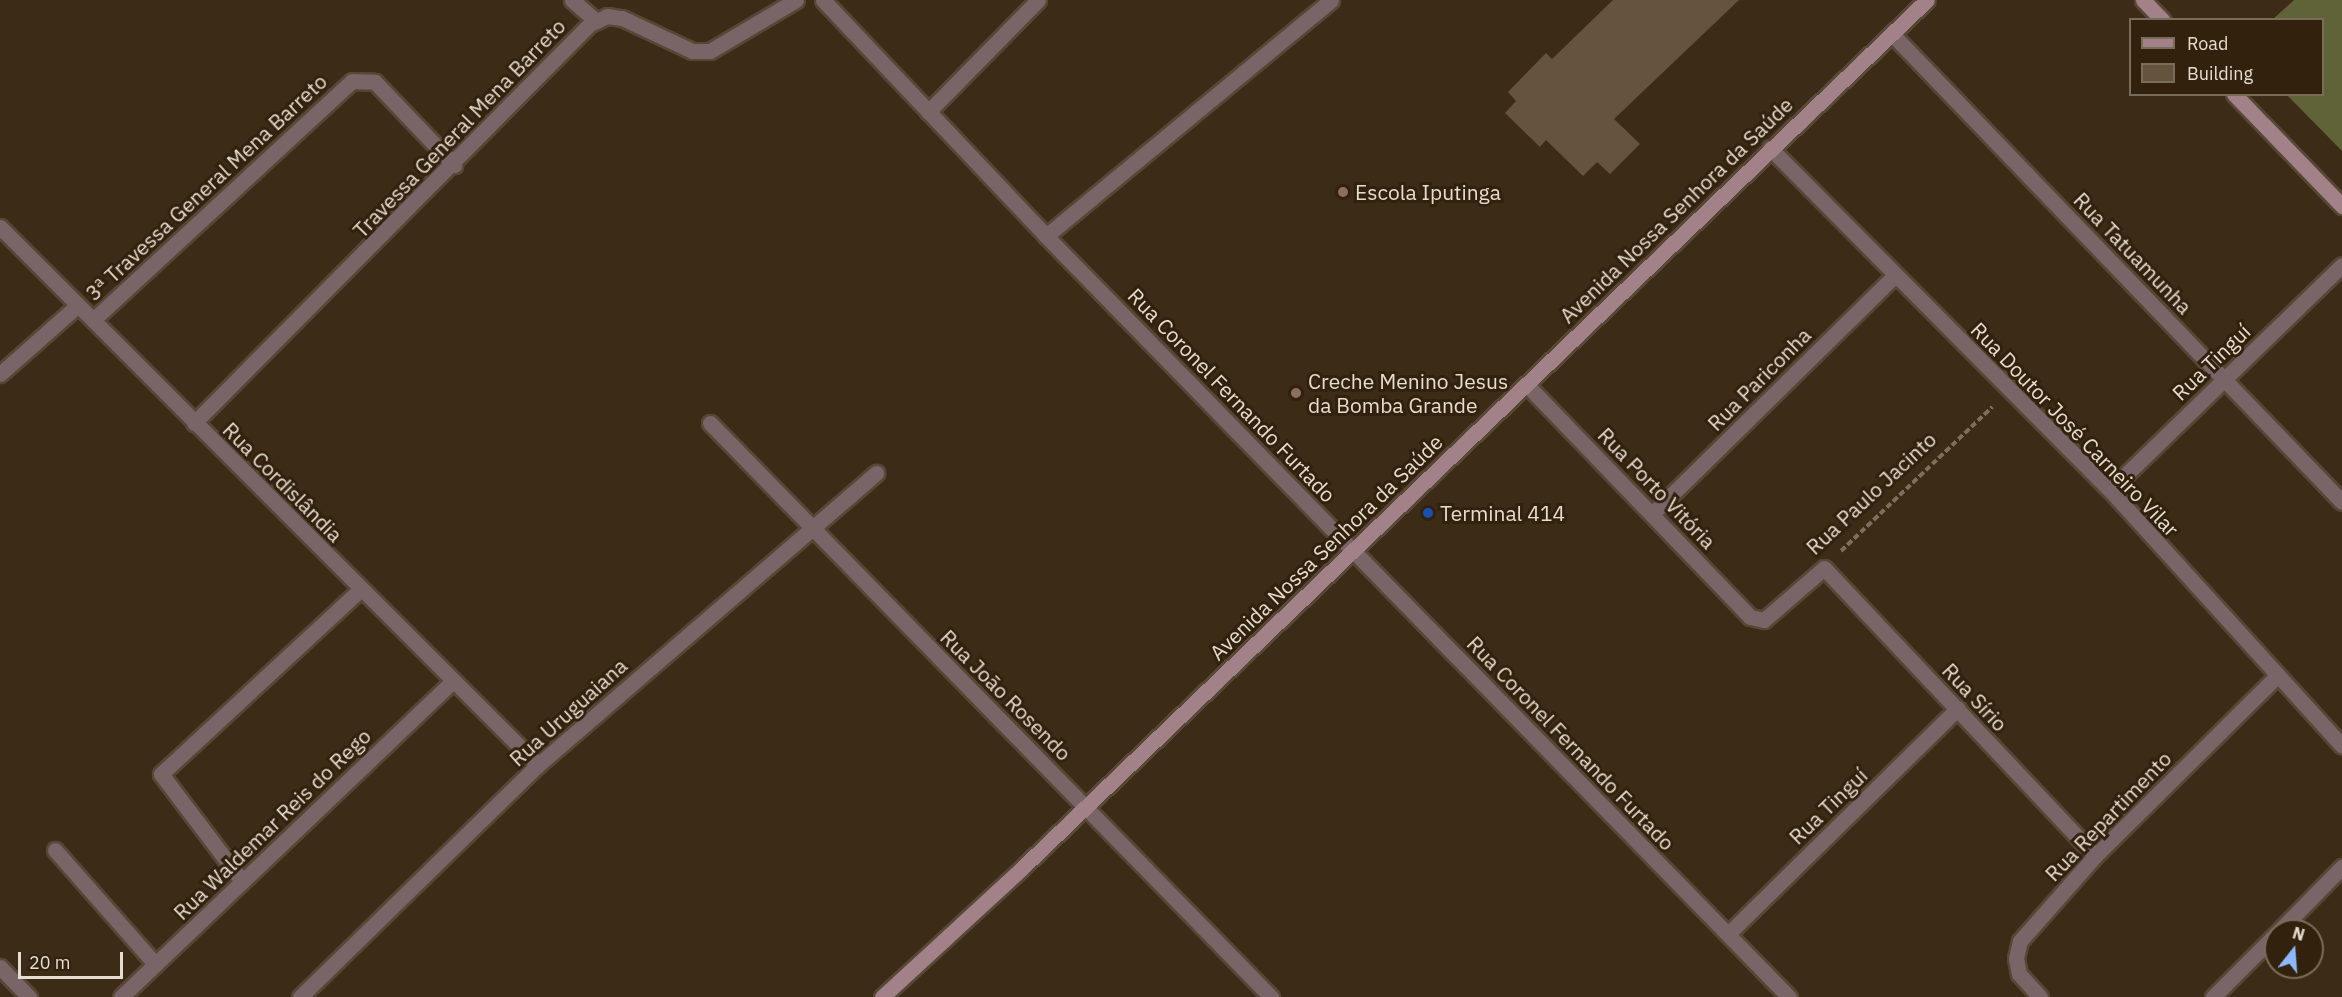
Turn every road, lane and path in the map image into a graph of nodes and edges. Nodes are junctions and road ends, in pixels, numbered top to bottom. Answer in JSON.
{"nodes":[{"id":1,"x":572,"y":0,"type":"edge"},
{"id":2,"x":796,"y":0,"type":"edge"},
{"id":3,"x":823,"y":0,"type":"edge"},
{"id":4,"x":1038,"y":0,"type":"edge"},
{"id":5,"x":1331,"y":0,"type":"edge"},
{"id":6,"x":1927,"y":0,"type":"edge"},
{"id":7,"x":2143,"y":0,"type":"edge"},
{"id":8,"x":2160,"y":18,"type":"edge"},
{"id":9,"x":596,"y":21,"type":"junction"},
{"id":10,"x":1893,"y":34,"type":"junction"},
{"id":11,"x":2236,"y":96,"type":"edge"},
{"id":12,"x":928,"y":112,"type":"junction"},
{"id":13,"x":1770,"y":148,"type":"junction"},
{"id":14,"x":454,"y":165,"type":"junction"},
{"id":15,"x":2342,"y":206,"type":"edge"},
{"id":16,"x":0,"y":227,"type":"edge"},
{"id":17,"x":1046,"y":236,"type":"junction"},
{"id":18,"x":2342,"y":265,"type":"edge"},
{"id":19,"x":1895,"y":275,"type":"junction"},
{"id":20,"x":78,"y":305,"type":"junction"},
{"id":21,"x":93,"y":320,"type":"junction"},
{"id":22,"x":0,"y":374,"type":"edge"},
{"id":23,"x":2225,"y":379,"type":"junction"},
{"id":24,"x":1526,"y":384,"type":"junction"},
{"id":25,"x":2010,"y":390,"type":"junction"},
{"id":26,"x":194,"y":423,"type":"junction"},
{"id":27,"x":710,"y":423,"type":"dead end"},
{"id":28,"x":876,"y":472,"type":"dead end"},
{"id":29,"x":2110,"y":490,"type":"junction"},
{"id":30,"x":2342,"y":502,"type":"edge"},
{"id":31,"x":1653,"y":513,"type":"junction"},
{"id":32,"x":809,"y":528,"type":"junction"},
{"id":33,"x":1354,"y":550,"type":"junction"},
{"id":34,"x":1824,"y":568,"type":"junction"},
{"id":35,"x":361,"y":589,"type":"junction"},
{"id":36,"x":1757,"y":620,"type":"joint"},
{"id":37,"x":2276,"y":677,"type":"junction"},
{"id":38,"x":453,"y":681,"type":"junction"},
{"id":39,"x":1958,"y":708,"type":"junction"},
{"id":40,"x":2342,"y":746,"type":"edge"},
{"id":41,"x":538,"y":765,"type":"junction"},
{"id":42,"x":1087,"y":806,"type":"junction"},
{"id":43,"x":55,"y":850,"type":"dead end"},
{"id":44,"x":2095,"y":856,"type":"junction"},
{"id":45,"x":2342,"y":867,"type":"edge"},
{"id":46,"x":242,"y":881,"type":"junction"},
{"id":47,"x":2290,"y":919,"type":"edge"},
{"id":48,"x":1728,"y":934,"type":"junction"},
{"id":49,"x":2264,"y":945,"type":"edge"},
{"id":50,"x":155,"y":964,"type":"junction"},
{"id":51,"x":0,"y":968,"type":"edge"},
{"id":52,"x":29,"y":997,"type":"edge"},
{"id":53,"x":121,"y":997,"type":"edge"},
{"id":54,"x":300,"y":997,"type":"edge"},
{"id":55,"x":882,"y":997,"type":"edge"},
{"id":56,"x":1271,"y":997,"type":"edge"},
{"id":57,"x":1789,"y":997,"type":"edge"},
{"id":58,"x":2040,"y":997,"type":"edge"},
{"id":59,"x":2213,"y":997,"type":"edge"}],
"edges":[{"from":1,"to":9,"type":"street"},
{"from":2,"to":9,"type":"street","name":"Travessa General Mena Barreto"},
{"from":3,"to":12,"type":"street","name":"Rua Coronel Fernando Furtado"},
{"from":4,"to":12,"type":"street"},
{"from":5,"to":17,"type":"street"},
{"from":6,"to":10,"type":"street","name":"Avenida Nossa Senhora da Saúde"},
{"from":7,"to":8,"type":"street"},
{"from":9,"to":14,"type":"street","name":"Travessa General Mena Barreto"},
{"from":10,"to":13,"type":"street","name":"Avenida Nossa Senhora da Saúde"},
{"from":10,"to":23,"type":"street","name":"Rua Tatuamunha"},
{"from":11,"to":15,"type":"street"},
{"from":12,"to":17,"type":"street","name":"Rua Coronel Fernando Furtado"},
{"from":13,"to":19,"type":"street","name":"Rua Doutor José Carneiro Vilar"},
{"from":13,"to":24,"type":"street","name":"Avenida Nossa Senhora da Saúde"},
{"from":14,"to":21,"type":"street","name":"3ª Travessa General Mena Barreto"},
{"from":14,"to":26,"type":"street","name":"Travessa General Mena Barreto"},
{"from":16,"to":20,"type":"street","name":"Rua Cordislândia"},
{"from":17,"to":33,"type":"street","name":"Rua Coronel Fernando Furtado"},
{"from":18,"to":23,"type":"street","name":"Rua Tinguí"},
{"from":19,"to":25,"type":"street","name":"Rua Doutor José Carneiro Vilar"},
{"from":19,"to":31,"type":"street","name":"Rua Pariconha"},
{"from":20,"to":21,"type":"street","name":"Rua Cordislândia"},
{"from":20,"to":22,"type":"street"},
{"from":21,"to":26,"type":"street","name":"Rua Cordislândia"},
{"from":23,"to":29,"type":"street","name":"Rua Tinguí"},
{"from":23,"to":30,"type":"street","name":"Rua Tatuamunha"},
{"from":24,"to":31,"type":"street","name":"Rua Porto Vitória"},
{"from":24,"to":33,"type":"street","name":"Avenida Nossa Senhora da Saúde"},
{"from":25,"to":29,"type":"street","name":"Rua Doutor José Carneiro Vilar"},
{"from":25,"to":34,"type":"path","name":"Rua Paulo Jacinto"},
{"from":26,"to":35,"type":"street","name":"Rua Cordislândia"},
{"from":27,"to":32,"type":"street","name":"Rua João Rosendo"},
{"from":28,"to":32,"type":"street","name":"Rua Uruguaiana"},
{"from":29,"to":37,"type":"street","name":"Rua Doutor José Carneiro Vilar"},
{"from":31,"to":36,"type":"street","name":"Rua Porto Vitória"},
{"from":32,"to":41,"type":"street","name":"Rua Uruguaiana"},
{"from":32,"to":42,"type":"street","name":"Rua João Rosendo"},
{"from":33,"to":42,"type":"street","name":"Avenida Nossa Senhora da Saúde"},
{"from":33,"to":48,"type":"street","name":"Rua Coronel Fernando Furtado"},
{"from":34,"to":36,"type":"street","name":"Rua Paulo Jacinto"},
{"from":34,"to":39,"type":"street","name":"Rua Sírio"},
{"from":35,"to":38,"type":"street","name":"Rua Cordislândia"},
{"from":35,"to":46,"type":"street"},
{"from":37,"to":40,"type":"street","name":"Rua Doutor José Carneiro Vilar"},
{"from":37,"to":44,"type":"street","name":"Rua Repartimento"},
{"from":38,"to":41,"type":"street","name":"Rua Cordislândia"},
{"from":38,"to":46,"type":"street","name":"Rua Waldemar Reis do Rego"},
{"from":39,"to":44,"type":"street","name":"Rua Sírio"},
{"from":39,"to":48,"type":"street","name":"Rua Tinguí"},
{"from":41,"to":54,"type":"street","name":"Rua Uruguaiana"},
{"from":42,"to":55,"type":"street","name":"Avenida Nossa Senhora da Saúde"},
{"from":42,"to":56,"type":"street","name":"Rua João Rosendo"},
{"from":43,"to":50,"type":"street"},
{"from":44,"to":58,"type":"street","name":"Rua Repartimento"},
{"from":45,"to":47,"type":"street"},
{"from":46,"to":50,"type":"street","name":"Rua Waldemar Reis do Rego"},
{"from":48,"to":57,"type":"street","name":"Rua Coronel Fernando Furtado"},
{"from":49,"to":59,"type":"street"},
{"from":50,"to":53,"type":"street","name":"Rua Waldemar Reis do Rego"},
{"from":51,"to":52,"type":"street"}]}
